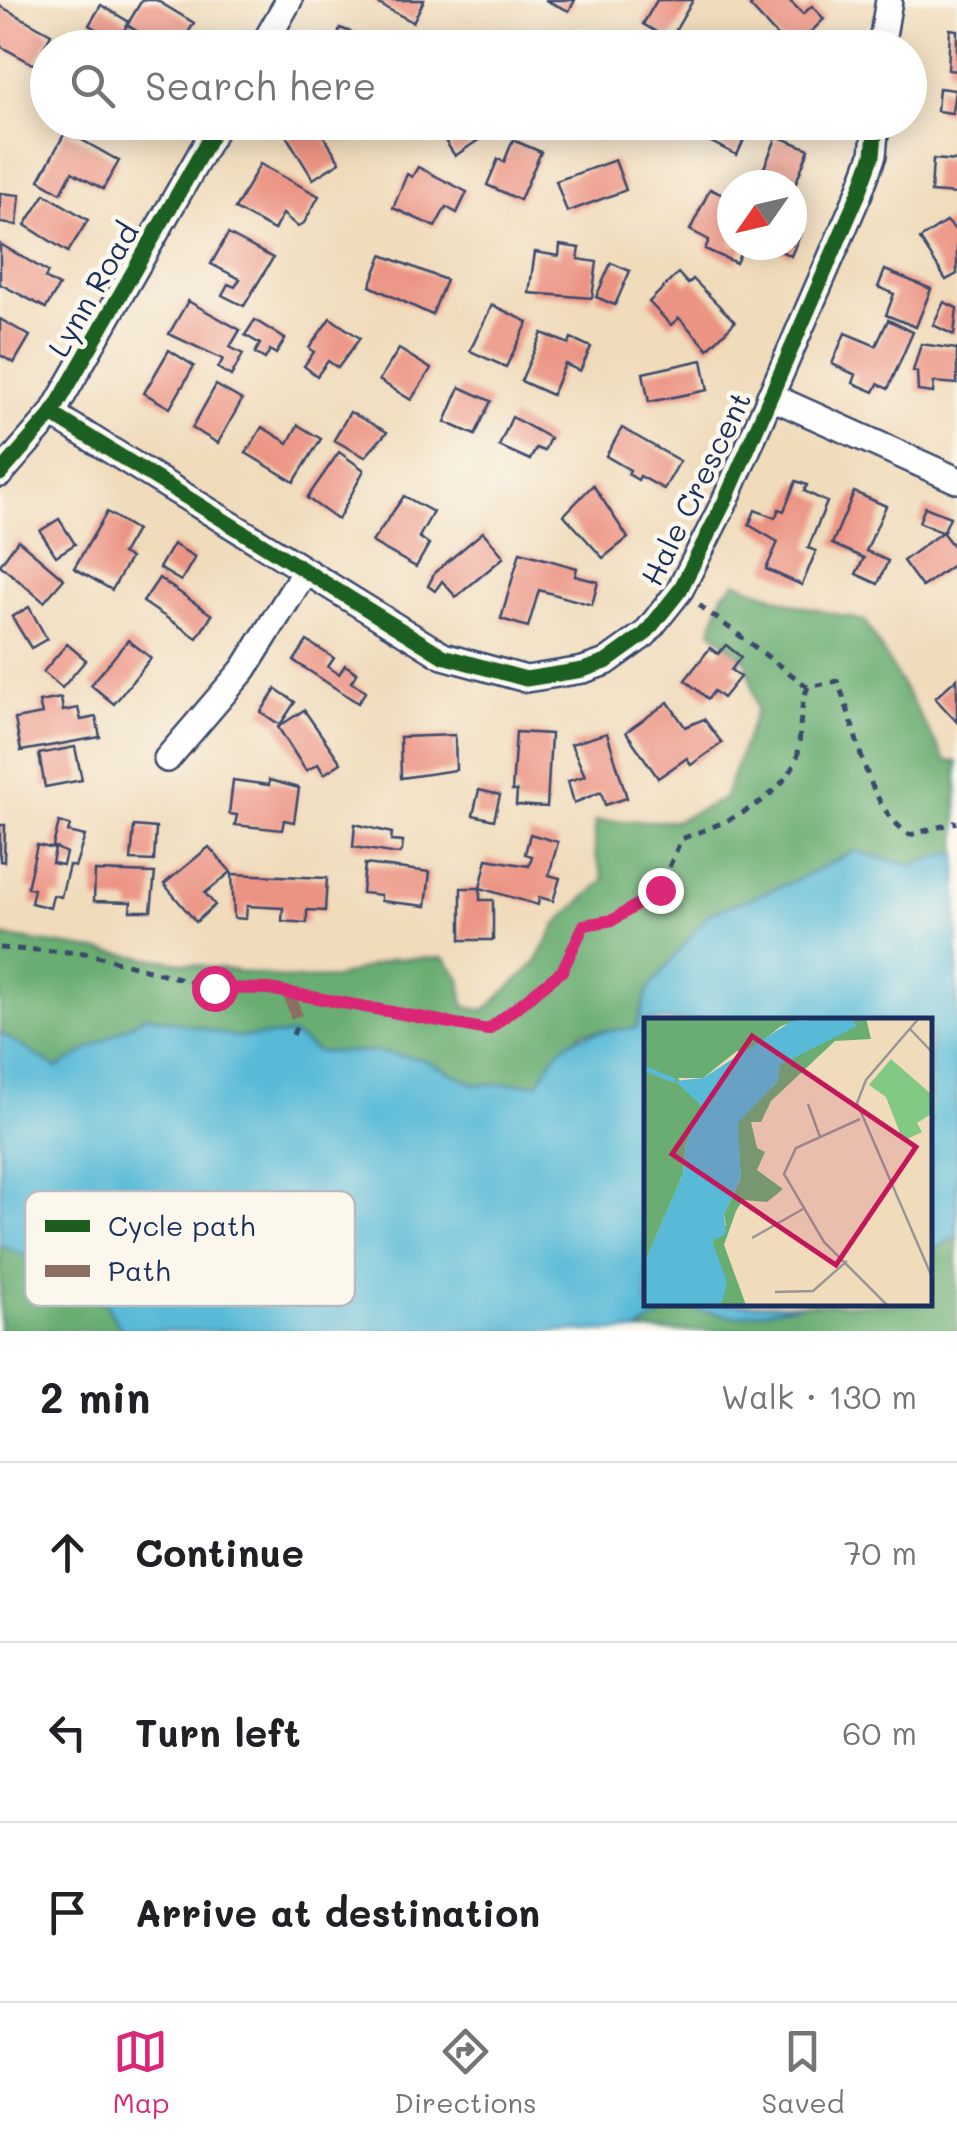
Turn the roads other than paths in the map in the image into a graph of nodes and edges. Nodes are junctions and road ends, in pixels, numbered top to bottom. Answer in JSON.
{"nodes":[{"id":1,"x":289,"y":0,"type":"edge"},
{"id":2,"x":888,"y":0,"type":"edge"},
{"id":3,"x":272,"y":30,"type":"edge"},
{"id":4,"x":884,"y":30,"type":"edge"},
{"id":5,"x":209,"y":140,"type":"edge"},
{"id":6,"x":874,"y":140,"type":"edge"},
{"id":7,"x":770,"y":396,"type":"junction"},
{"id":8,"x":52,"y":414,"type":"junction"},
{"id":9,"x":0,"y":474,"type":"edge"},
{"id":10,"x":957,"y":480,"type":"edge"},
{"id":11,"x":305,"y":571,"type":"junction"},
{"id":12,"x":167,"y":758,"type":"dead end"}],
"edges":[{"from":1,"to":3,"type":"street"},
{"from":2,"to":4,"type":"street"},
{"from":5,"to":8,"type":"street","name":"Lynn Road"},
{"from":6,"to":7,"type":"street","name":"Hale Crescent"},
{"from":7,"to":10,"type":"street"},
{"from":7,"to":11,"type":"street","name":"Hale Crescent"},
{"from":8,"to":9,"type":"street","name":"Lynn Road"},
{"from":8,"to":11,"type":"street","name":"Hale Crescent"},
{"from":11,"to":12,"type":"street"}]}
